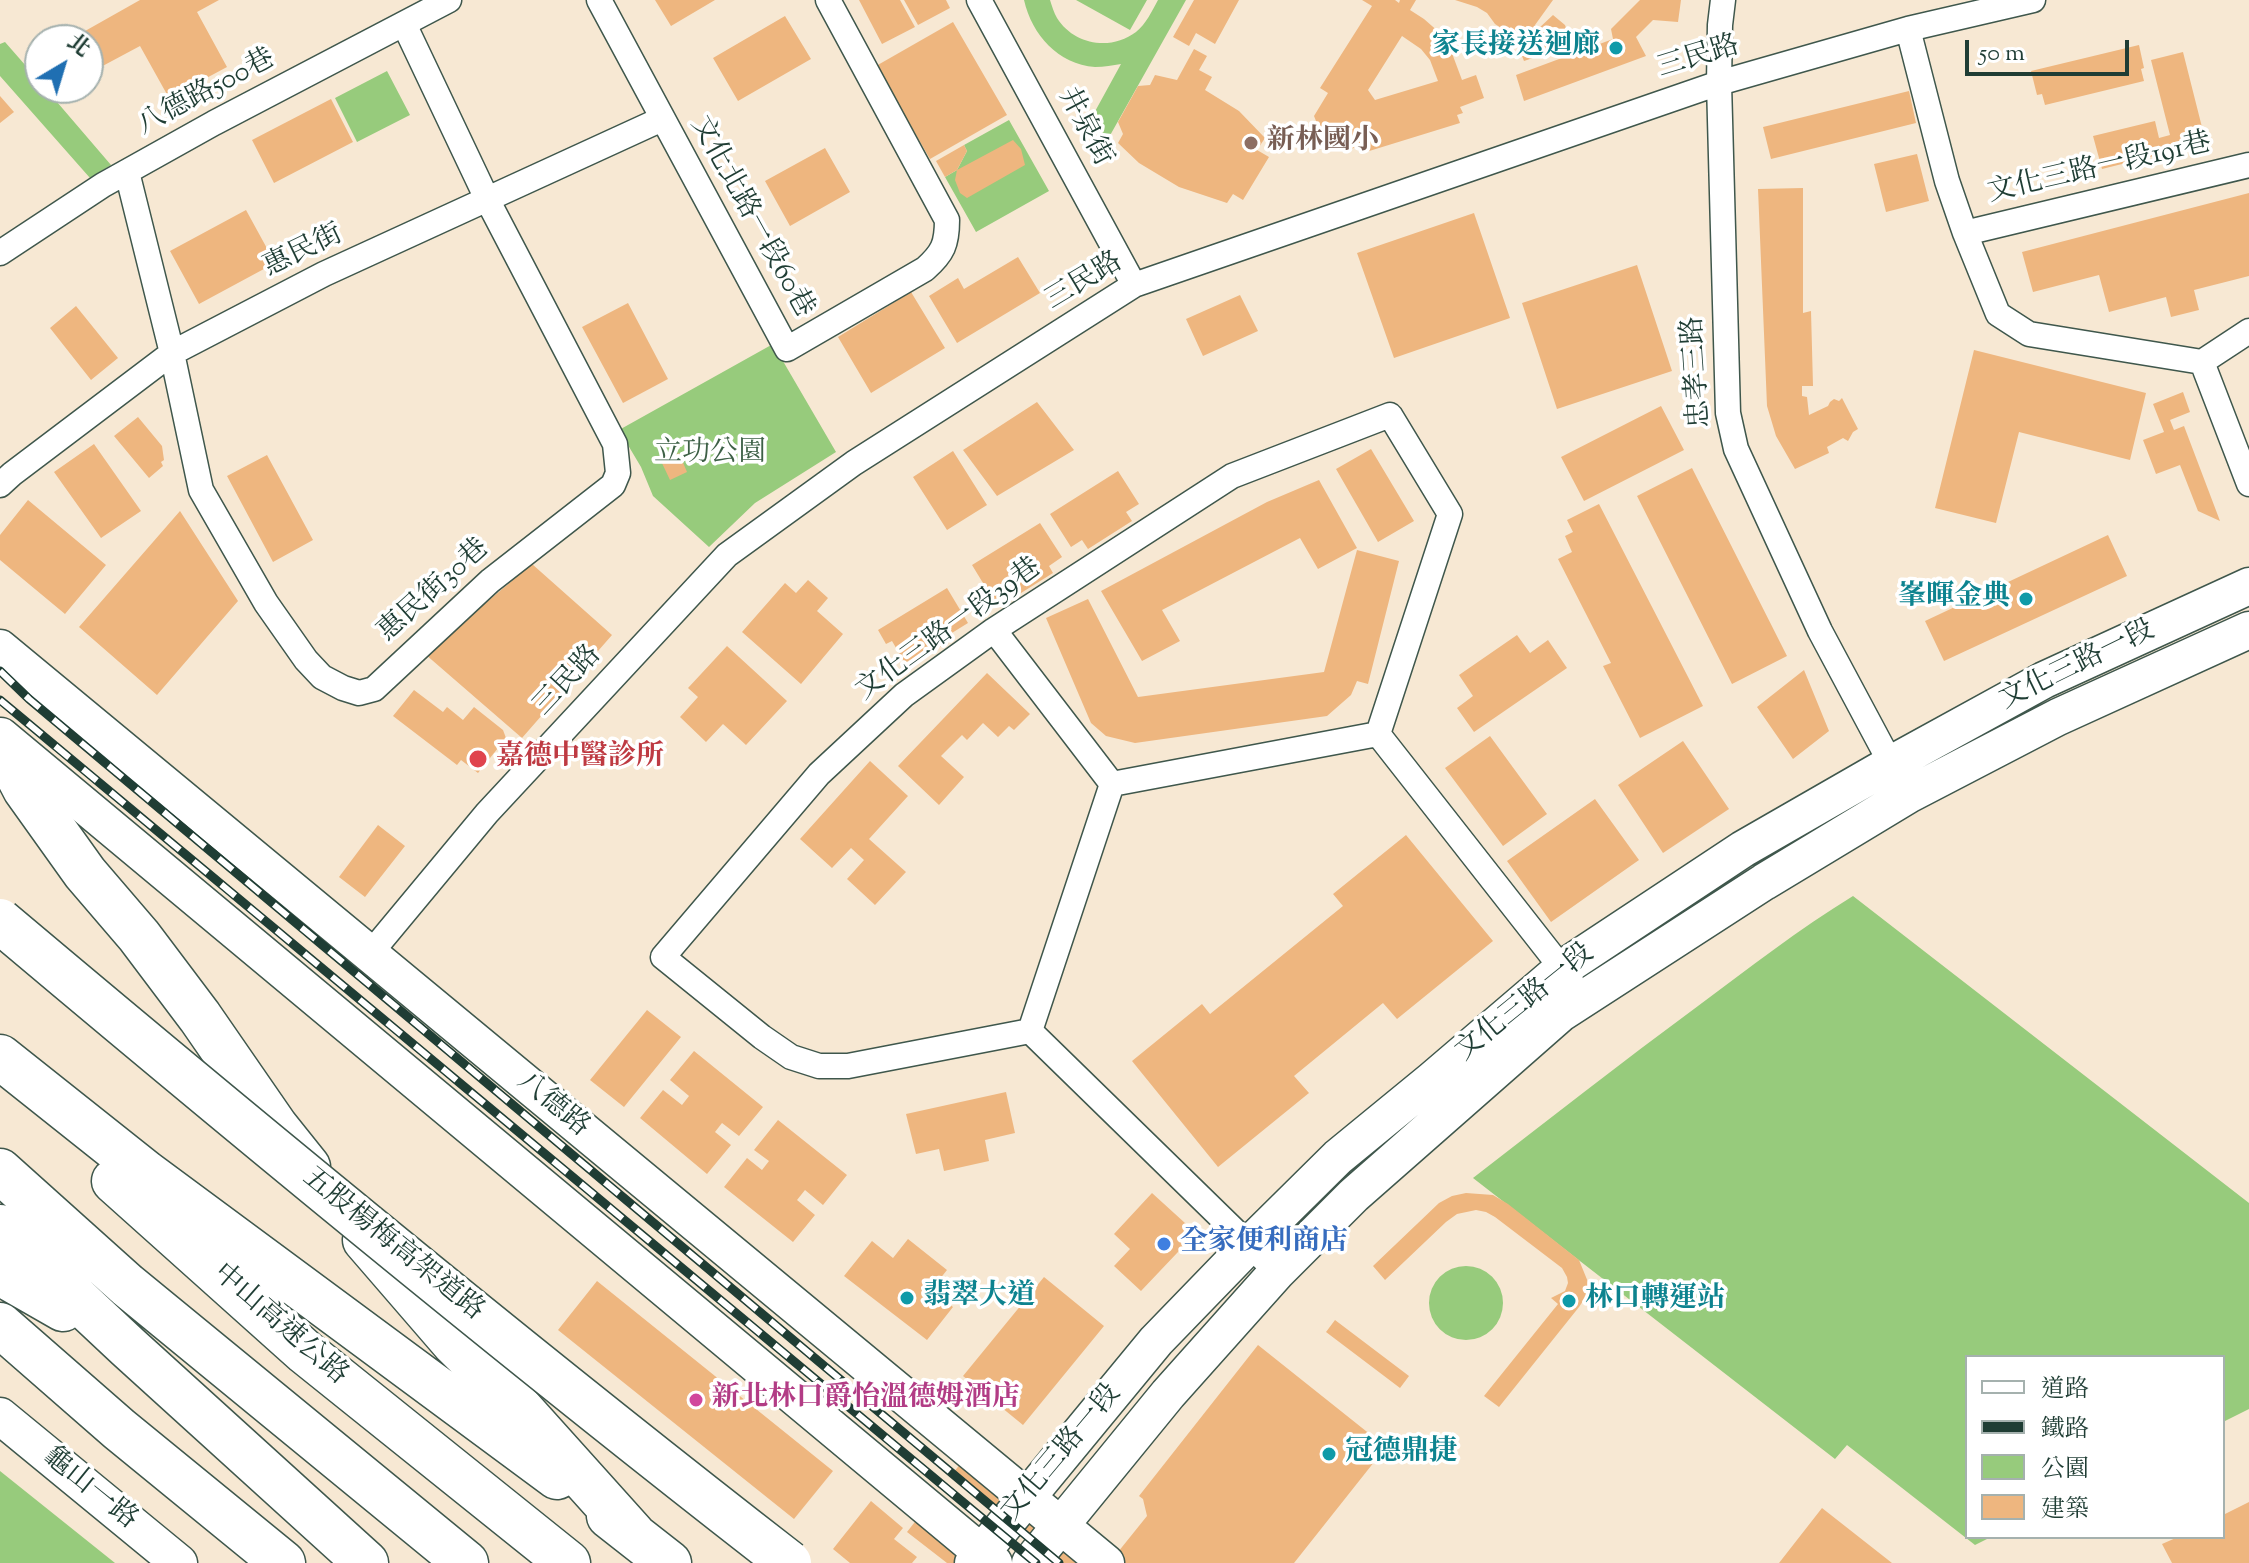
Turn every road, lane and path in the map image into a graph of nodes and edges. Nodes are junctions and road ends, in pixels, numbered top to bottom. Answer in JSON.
{"nodes":[{"id":1,"x":449,"y":0,"type":"edge"},
{"id":2,"x":599,"y":0,"type":"edge"},
{"id":3,"x":828,"y":0,"type":"edge"},
{"id":4,"x":979,"y":0,"type":"edge"},
{"id":5,"x":1723,"y":0,"type":"edge"},
{"id":6,"x":2033,"y":0,"type":"edge"},
{"id":7,"x":404,"y":24,"type":"junction"},
{"id":8,"x":1908,"y":29,"type":"junction"},
{"id":9,"x":1719,"y":83,"type":"junction"},
{"id":10,"x":662,"y":119,"type":"junction"},
{"id":11,"x":2249,"y":165,"type":"edge"},
{"id":12,"x":127,"y":172,"type":"junction"},
{"id":13,"x":488,"y":201,"type":"junction"},
{"id":14,"x":1965,"y":233,"type":"junction"},
{"id":15,"x":0,"y":253,"type":"edge"},
{"id":16,"x":1134,"y":285,"type":"junction"},
{"id":17,"x":2249,"y":331,"type":"edge"},
{"id":18,"x":172,"y":353,"type":"junction"},
{"id":19,"x":2202,"y":362,"type":"junction"},
{"id":20,"x":2249,"y":484,"type":"edge"},
{"id":21,"x":0,"y":485,"type":"edge"},
{"id":22,"x":2249,"y":586,"type":"edge"},
{"id":23,"x":994,"y":630,"type":"junction"},
{"id":24,"x":2249,"y":630,"type":"edge"},
{"id":25,"x":0,"y":648,"type":"edge"},
{"id":26,"x":1378,"y":734,"type":"junction"},
{"id":27,"x":0,"y":738,"type":"edge"},
{"id":28,"x":1891,"y":764,"type":"junction"},
{"id":29,"x":1112,"y":784,"type":"junction"},
{"id":30,"x":1908,"y":795,"type":"junction"},
{"id":31,"x":0,"y":921,"type":"edge"},
{"id":32,"x":369,"y":955,"type":"junction"},
{"id":33,"x":1563,"y":968,"type":"junction"},
{"id":34,"x":1583,"y":999,"type":"junction"},
{"id":35,"x":1030,"y":1031,"type":"junction"},
{"id":36,"x":0,"y":1057,"type":"edge"},
{"id":37,"x":0,"y":1078,"type":"edge"},
{"id":38,"x":0,"y":1171,"type":"edge"},
{"id":39,"x":0,"y":1227,"type":"edge"},
{"id":40,"x":1248,"y":1246,"type":"junction"},
{"id":41,"x":1277,"y":1272,"type":"junction"},
{"id":42,"x":0,"y":1273,"type":"edge"},
{"id":43,"x":0,"y":1325,"type":"edge"},
{"id":44,"x":128,"y":1347,"type":"junction"},
{"id":45,"x":0,"y":1416,"type":"edge"},
{"id":46,"x":1027,"y":1498,"type":"junction"},
{"id":47,"x":1060,"y":1525,"type":"junction"},
{"id":48,"x":633,"y":1534,"type":"junction"},
{"id":49,"x":983,"y":1560,"type":"edge"},
{"id":50,"x":177,"y":1562,"type":"edge"},
{"id":51,"x":283,"y":1563,"type":"edge"},
{"id":52,"x":366,"y":1563,"type":"edge"},
{"id":53,"x":466,"y":1563,"type":"edge"},
{"id":54,"x":568,"y":1563,"type":"edge"},
{"id":55,"x":669,"y":1563,"type":"edge"},
{"id":56,"x":789,"y":1563,"type":"edge"},
{"id":57,"x":1030,"y":1563,"type":"edge"},
{"id":58,"x":1106,"y":1563,"type":"edge"}],
"edges":[{"from":1,"to":7,"type":"street","name":"八德路500巷"},
{"from":2,"to":10,"type":"street","name":"文化北路一段60巷"},
{"from":3,"to":10,"type":"street","name":"文化北路一段60巷"},
{"from":4,"to":16,"type":"street","name":"井泉街"},
{"from":5,"to":9,"type":"street","name":"忠孝三路"},
{"from":6,"to":8,"type":"street","name":"三民路"},
{"from":7,"to":12,"type":"street","name":"八德路500巷"},
{"from":7,"to":13,"type":"street","name":"惠民街30巷"},
{"from":8,"to":9,"type":"street","name":"三民路"},
{"from":8,"to":14,"type":"street","name":"文化三路一段191巷"},
{"from":9,"to":16,"type":"street","name":"三民路"},
{"from":9,"to":28,"type":"street","name":"忠孝三路"},
{"from":10,"to":13,"type":"street","name":"惠民街"},
{"from":11,"to":14,"type":"street","name":"文化三路一段191巷"},
{"from":12,"to":15,"type":"street","name":"八德路500巷"},
{"from":12,"to":18,"type":"street","name":"惠民街30巷"},
{"from":13,"to":18,"type":"street","name":"惠民街"},
{"from":13,"to":18,"type":"street","name":"惠民街30巷"},
{"from":14,"to":19,"type":"street","name":"文化三路一段191巷"},
{"from":16,"to":32,"type":"street","name":"三民路"},
{"from":17,"to":19,"type":"street"},
{"from":18,"to":21,"type":"street","name":"惠民街"},
{"from":19,"to":20,"type":"street"},
{"from":22,"to":28,"type":"street","name":"文化三路一段"},
{"from":23,"to":26,"type":"street","name":"文化三路一段39巷"},
{"from":23,"to":29,"type":"street"},
{"from":23,"to":35,"type":"street","name":"文化三路一段39巷"},
{"from":24,"to":30,"type":"street","name":"文化三路一段"},
{"from":25,"to":32,"type":"street","name":"八德路"},
{"from":26,"to":29,"type":"street"},
{"from":26,"to":33,"type":"street"},
{"from":27,"to":48,"type":"highway"},
{"from":27,"to":49,"type":"street"},
{"from":28,"to":30,"type":"street","name":"忠孝三路"},
{"from":28,"to":33,"type":"street","name":"文化三路一段"},
{"from":29,"to":35,"type":"street"},
{"from":30,"to":34,"type":"street","name":"文化三路一段"},
{"from":31,"to":56,"type":"highway","name":"五股楊梅高架道路","bridge":true},
{"from":32,"to":46,"type":"street","name":"八德路"},
{"from":33,"to":34,"type":"street"},
{"from":33,"to":40,"type":"street","name":"文化三路一段"},
{"from":34,"to":41,"type":"street","name":"文化三路一段"},
{"from":35,"to":40,"type":"street"},
{"from":36,"to":48,"type":"highway"},
{"from":37,"to":54,"type":"highway","name":"中山高速公路"},
{"from":38,"to":53,"type":"highway"},
{"from":39,"to":44,"type":"highway"},
{"from":40,"to":41,"type":"street"},
{"from":40,"to":46,"type":"street","name":"文化三路一段"},
{"from":41,"to":47,"type":"street","name":"文化三路一段"},
{"from":42,"to":44,"type":"highway"},
{"from":43,"to":51,"type":"highway"},
{"from":44,"to":52,"type":"highway"},
{"from":45,"to":50,"type":"street","name":"龜山一路"},
{"from":46,"to":47,"type":"street","name":"八德路"},
{"from":46,"to":49,"type":"street","name":"文化三路一段"},
{"from":47,"to":57,"type":"street","name":"文化三路一段"},
{"from":47,"to":58,"type":"street","name":"八德路"},
{"from":48,"to":55,"type":"highway"}]}
